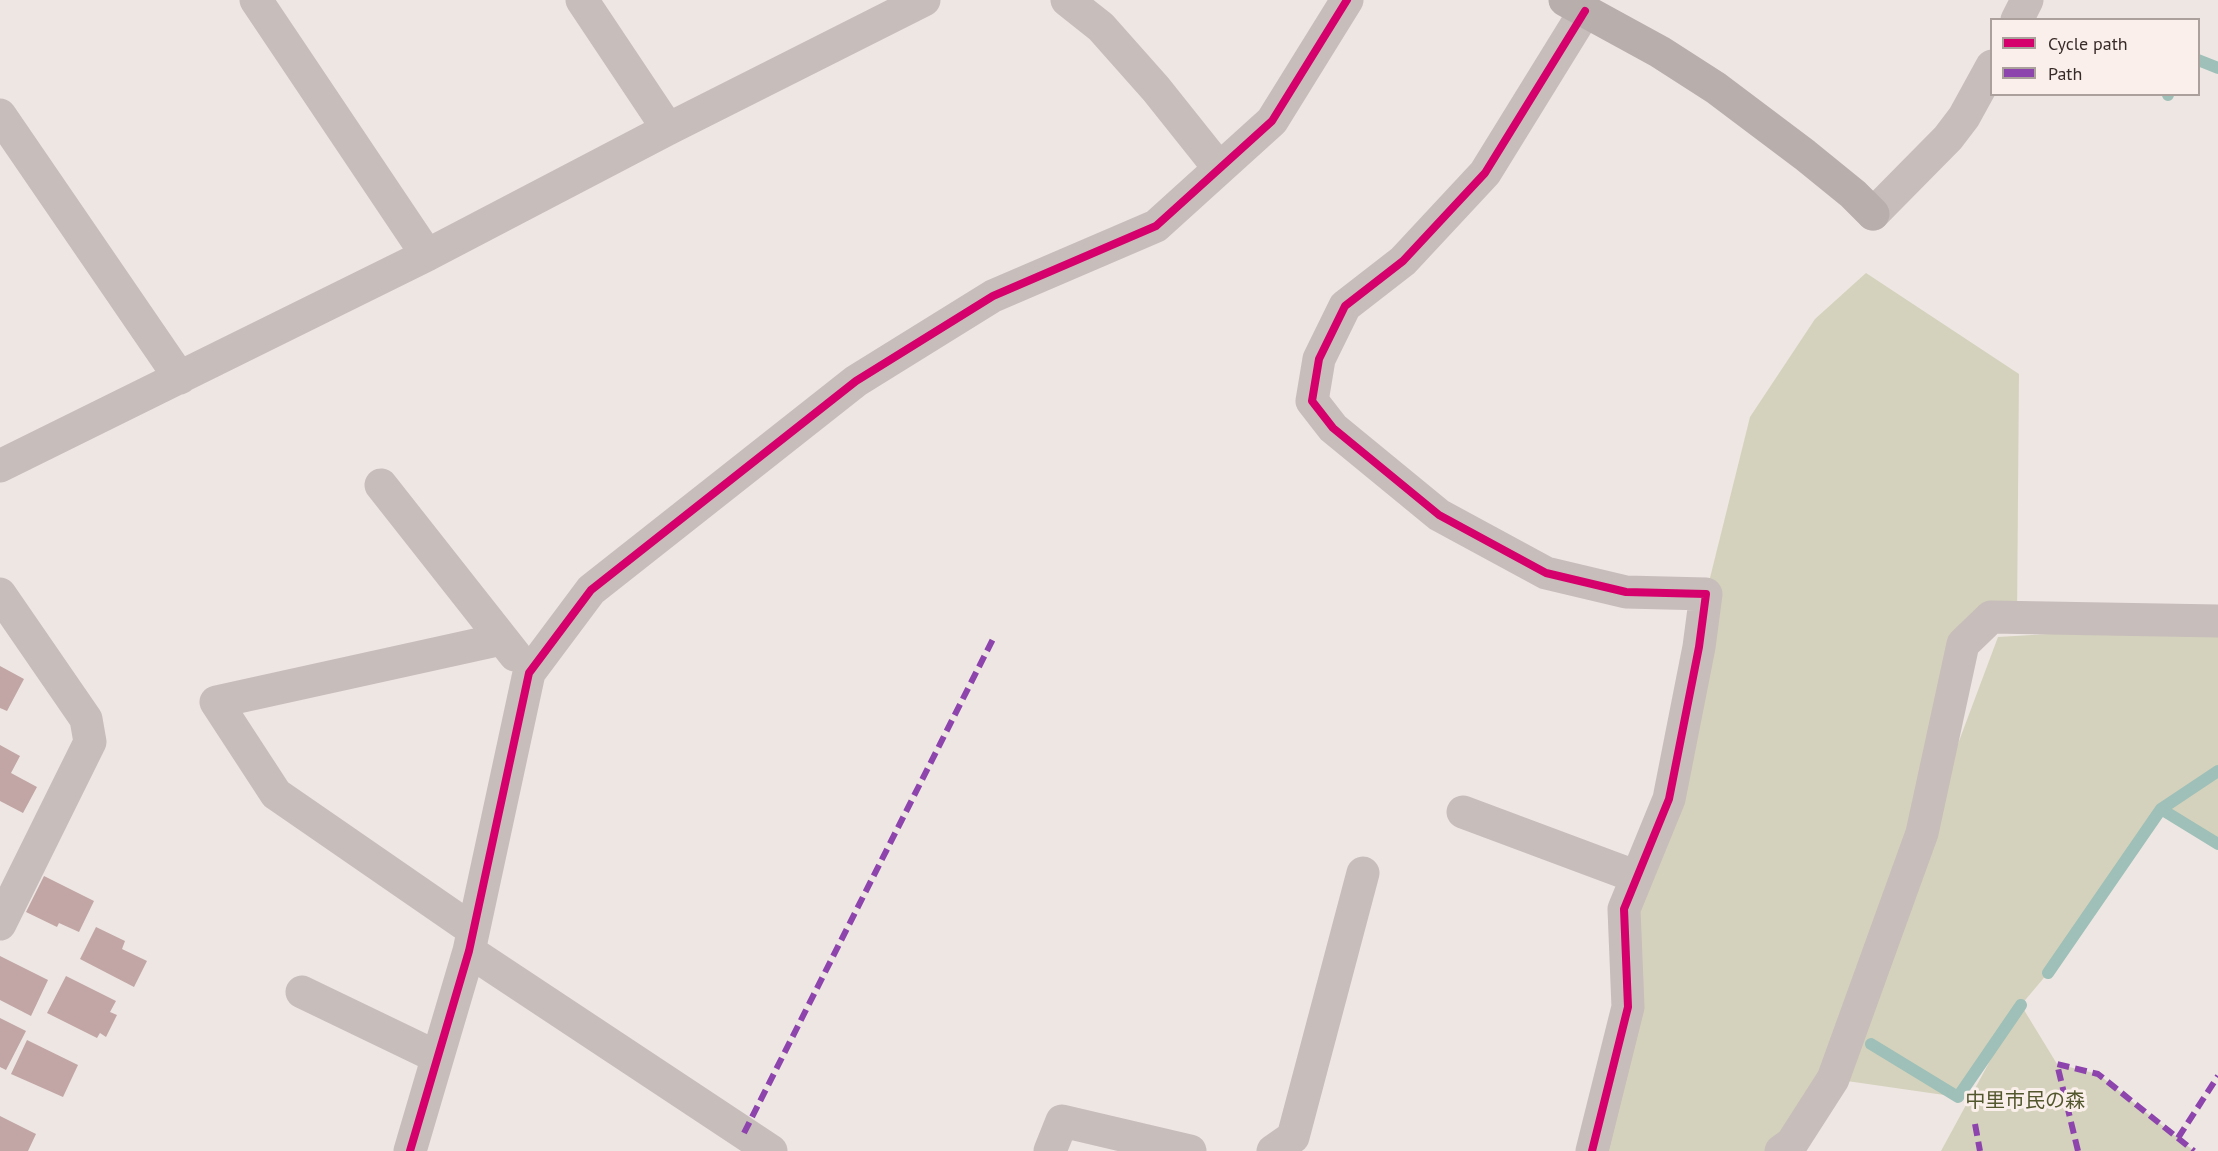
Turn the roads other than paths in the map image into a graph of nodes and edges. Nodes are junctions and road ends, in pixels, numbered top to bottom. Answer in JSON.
{"nodes":[{"id":1,"x":256,"y":0,"type":"edge"},
{"id":2,"x":582,"y":0,"type":"edge"},
{"id":3,"x":1067,"y":0,"type":"edge"},
{"id":4,"x":1347,"y":0,"type":"edge"},
{"id":5,"x":2027,"y":0,"type":"edge"},
{"id":6,"x":918,"y":1,"type":"edge"},
{"id":7,"x":1575,"y":5,"type":"edge"},
{"id":8,"x":2018,"y":18,"type":"edge"},
{"id":9,"x":1990,"y":70,"type":"edge"},
{"id":10,"x":0,"y":115,"type":"edge"},
{"id":11,"x":668,"y":129,"type":"junction"},
{"id":12,"x":1220,"y":168,"type":"junction"},
{"id":13,"x":427,"y":255,"type":"junction"},
{"id":14,"x":180,"y":378,"type":"junction"},
{"id":15,"x":0,"y":466,"type":"edge"},
{"id":16,"x":381,"y":485,"type":"dead end"},
{"id":17,"x":0,"y":594,"type":"edge"},
{"id":18,"x":2218,"y":621,"type":"edge"},
{"id":19,"x":502,"y":639,"type":"junction"},
{"id":20,"x":529,"y":673,"type":"junction"},
{"id":21,"x":1463,"y":812,"type":"dead end"},
{"id":22,"x":1363,"y":873,"type":"dead end"},
{"id":23,"x":1637,"y":877,"type":"junction"},
{"id":24,"x":9,"y":885,"type":"edge"},
{"id":25,"x":0,"y":924,"type":"edge"},
{"id":26,"x":471,"y":941,"type":"junction"},
{"id":27,"x":302,"y":992,"type":"dead end"},
{"id":28,"x":437,"y":1057,"type":"junction"},
{"id":29,"x":414,"y":1136,"type":"edge"},
{"id":30,"x":739,"y":1142,"type":"edge"},
{"id":31,"x":434,"y":1151,"type":"edge"},
{"id":32,"x":771,"y":1151,"type":"edge"},
{"id":33,"x":1050,"y":1151,"type":"edge"},
{"id":34,"x":1190,"y":1151,"type":"edge"},
{"id":35,"x":1273,"y":1151,"type":"edge"},
{"id":36,"x":1592,"y":1151,"type":"edge"},
{"id":37,"x":1781,"y":1151,"type":"edge"}],
"edges":[{"from":1,"to":13,"type":"street"},
{"from":2,"to":11,"type":"street"},
{"from":3,"to":12,"type":"street"},
{"from":4,"to":12,"type":"street"},
{"from":5,"to":8,"type":"street"},
{"from":6,"to":11,"type":"street"},
{"from":7,"to":9,"type":"street"},
{"from":7,"to":23,"type":"street"},
{"from":10,"to":14,"type":"street"},
{"from":11,"to":13,"type":"street"},
{"from":12,"to":20,"type":"street"},
{"from":13,"to":14,"type":"street"},
{"from":14,"to":15,"type":"street"},
{"from":16,"to":19,"type":"street"},
{"from":17,"to":24,"type":"street"},
{"from":18,"to":37,"type":"street"},
{"from":19,"to":20,"type":"street"},
{"from":19,"to":26,"type":"street"},
{"from":20,"to":26,"type":"street"},
{"from":21,"to":23,"type":"street"},
{"from":22,"to":35,"type":"street"},
{"from":23,"to":36,"type":"street"},
{"from":24,"to":25,"type":"street"},
{"from":26,"to":28,"type":"street"},
{"from":26,"to":30,"type":"street"},
{"from":27,"to":28,"type":"street"},
{"from":28,"to":29,"type":"street"},
{"from":29,"to":31,"type":"street"},
{"from":30,"to":32,"type":"street"},
{"from":33,"to":34,"type":"street"}]}
